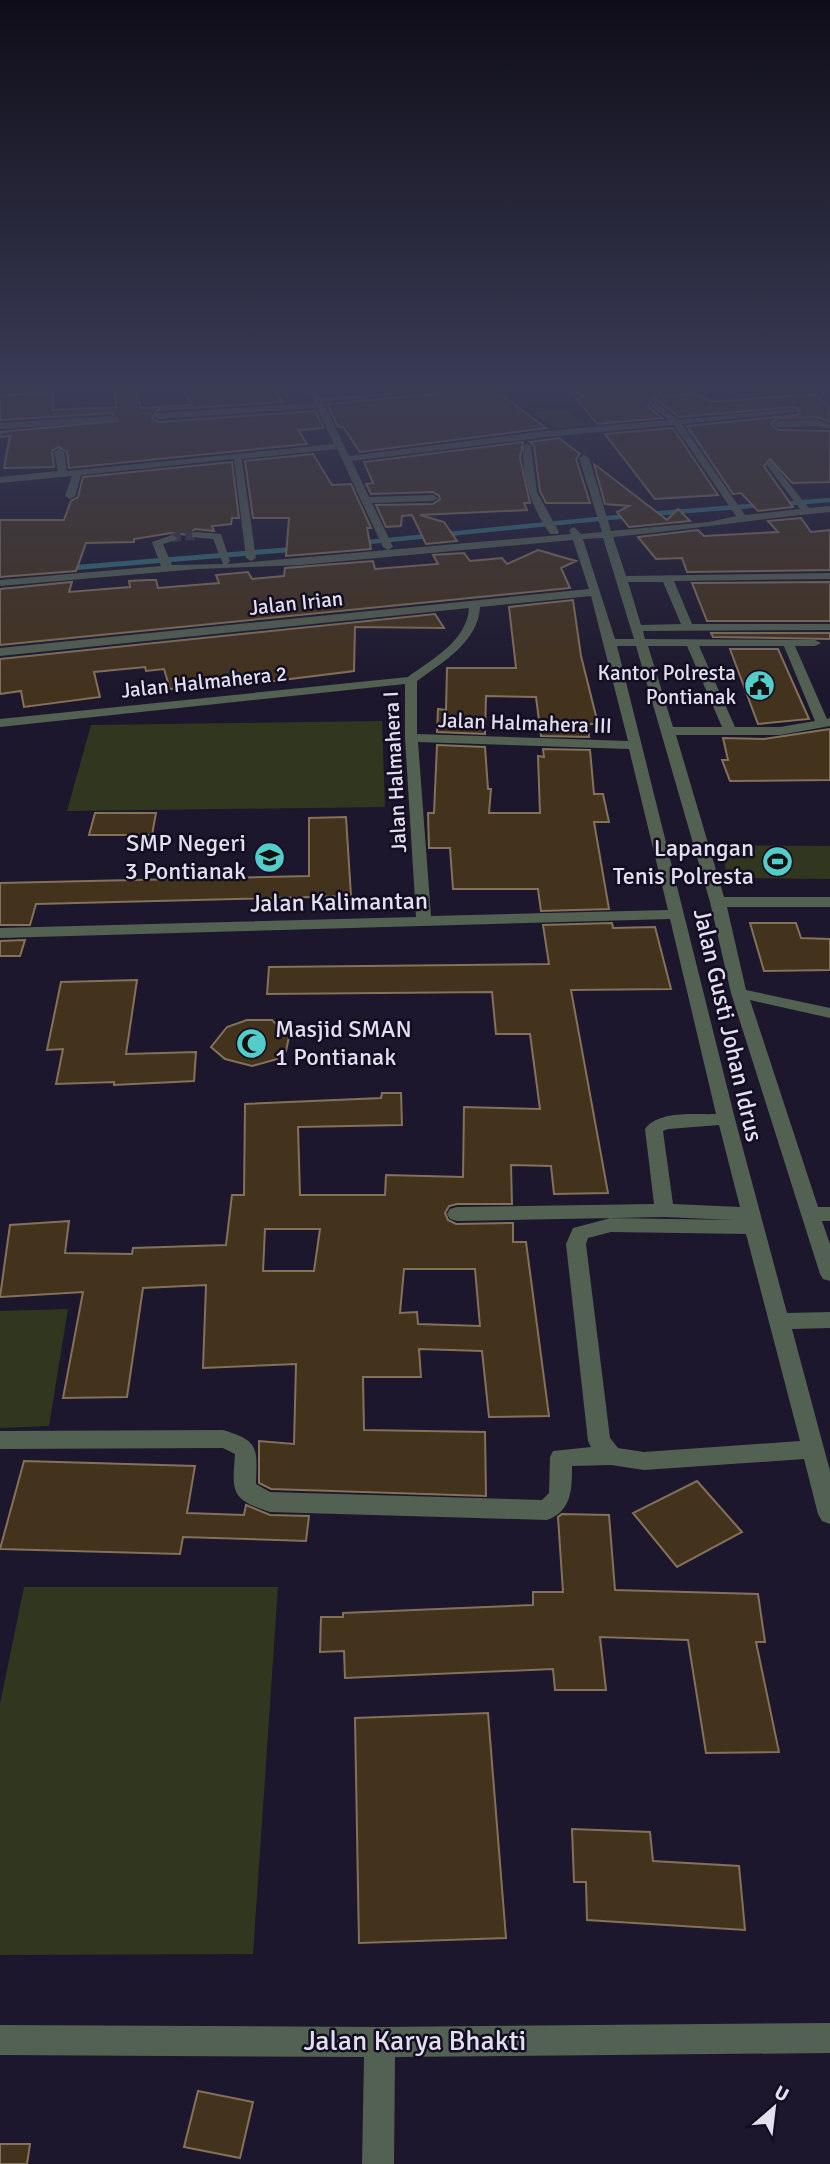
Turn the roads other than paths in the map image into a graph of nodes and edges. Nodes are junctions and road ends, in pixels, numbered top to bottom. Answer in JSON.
{"nodes":[{"id":1,"x":72,"y":491,"type":"edge"},
{"id":2,"x":242,"y":491,"type":"edge"},
{"id":3,"x":361,"y":491,"type":"edge"},
{"id":4,"x":529,"y":491,"type":"edge"},
{"id":5,"x":594,"y":491,"type":"edge"},
{"id":6,"x":721,"y":491,"type":"edge"},
{"id":7,"x":791,"y":491,"type":"edge"},
{"id":8,"x":70,"y":496,"type":"dead end"},
{"id":9,"x":433,"y":498,"type":"dead end"},
{"id":10,"x":368,"y":500,"type":"junction"},
{"id":11,"x":802,"y":506,"type":"junction"},
{"id":12,"x":830,"y":509,"type":"edge"},
{"id":13,"x":736,"y":513,"type":"junction"},
{"id":14,"x":552,"y":530,"type":"junction"},
{"id":15,"x":606,"y":530,"type":"junction"},
{"id":16,"x":576,"y":533,"type":"junction"},
{"id":17,"x":196,"y":535,"type":"tunnel mouth"},
{"id":18,"x":172,"y":538,"type":"dead end"},
{"id":19,"x":388,"y":546,"type":"junction"},
{"id":20,"x":224,"y":557,"type":"junction"},
{"id":21,"x":251,"y":558,"type":"junction"},
{"id":22,"x":165,"y":563,"type":"junction"},
{"id":23,"x":198,"y":566,"type":"junction"},
{"id":24,"x":830,"y":576,"type":"edge"},
{"id":25,"x":667,"y":578,"type":"junction"},
{"id":26,"x":623,"y":579,"type":"junction"},
{"id":27,"x":0,"y":583,"type":"edge"},
{"id":28,"x":596,"y":593,"type":"junction"},
{"id":29,"x":475,"y":604,"type":"junction"},
{"id":30,"x":830,"y":627,"type":"edge"},
{"id":31,"x":688,"y":628,"type":"junction"},
{"id":32,"x":639,"y":636,"type":"junction"},
{"id":33,"x":610,"y":642,"type":"junction"},
{"id":34,"x":692,"y":643,"type":"junction"},
{"id":35,"x":788,"y":643,"type":"junction"},
{"id":36,"x":815,"y":643,"type":"dead end"},
{"id":37,"x":0,"y":652,"type":"edge"},
{"id":38,"x":411,"y":680,"type":"junction"},
{"id":39,"x":637,"y":682,"type":"junction"},
{"id":40,"x":826,"y":722,"type":"edge"},
{"id":41,"x":0,"y":723,"type":"edge"},
{"id":42,"x":668,"y":731,"type":"junction"},
{"id":43,"x":730,"y":731,"type":"junction"},
{"id":44,"x":411,"y":738,"type":"junction"},
{"id":45,"x":637,"y":745,"type":"junction"},
{"id":46,"x":718,"y":902,"type":"junction"},
{"id":47,"x":830,"y":902,"type":"edge"},
{"id":48,"x":678,"y":914,"type":"junction"},
{"id":49,"x":424,"y":923,"type":"junction"},
{"id":50,"x":0,"y":933,"type":"edge"},
{"id":51,"x":739,"y":993,"type":"junction"},
{"id":52,"x":830,"y":1013,"type":"edge"},
{"id":53,"x":726,"y":1119,"type":"junction"},
{"id":54,"x":664,"y":1210,"type":"junction"},
{"id":55,"x":830,"y":1213,"type":"edge"},
{"id":56,"x":457,"y":1214,"type":"dead end"},
{"id":57,"x":809,"y":1214,"type":"junction"},
{"id":58,"x":753,"y":1220,"type":"junction"},
{"id":59,"x":830,"y":1274,"type":"edge"},
{"id":60,"x":830,"y":1320,"type":"edge"},
{"id":61,"x":781,"y":1321,"type":"junction"},
{"id":62,"x":0,"y":1440,"type":"edge"},
{"id":63,"x":813,"y":1449,"type":"junction"},
{"id":64,"x":611,"y":1456,"type":"junction"},
{"id":65,"x":830,"y":1514,"type":"edge"},
{"id":66,"x":830,"y":2038,"type":"edge"},
{"id":67,"x":0,"y":2040,"type":"edge"},
{"id":68,"x":380,"y":2042,"type":"junction"},
{"id":69,"x":378,"y":2164,"type":"edge"}],
"edges":[{"from":1,"to":8,"type":"street"},
{"from":2,"to":21,"type":"street"},
{"from":3,"to":10,"type":"street"},
{"from":4,"to":14,"type":"street"},
{"from":5,"to":15,"type":"street","name":"Jalan Gusti Johan Idrus"},
{"from":6,"to":13,"type":"street"},
{"from":7,"to":11,"type":"street"},
{"from":9,"to":10,"type":"street"},
{"from":10,"to":19,"type":"street"},
{"from":11,"to":12,"type":"street"},
{"from":11,"to":13,"type":"street"},
{"from":13,"to":15,"type":"street"},
{"from":14,"to":16,"type":"street"},
{"from":14,"to":19,"type":"street"},
{"from":15,"to":16,"type":"street"},
{"from":15,"to":26,"type":"street","name":"Jalan Gusti Johan Idrus"},
{"from":16,"to":23,"type":"street"},
{"from":16,"to":28,"type":"street","name":"Jalan Gusti Johan Idrus"},
{"from":17,"to":20,"type":"street"},
{"from":18,"to":22,"type":"street"},
{"from":19,"to":21,"type":"street"},
{"from":20,"to":21,"type":"street"},
{"from":20,"to":23,"type":"street"},
{"from":22,"to":23,"type":"street"},
{"from":22,"to":27,"type":"street"},
{"from":24,"to":25,"type":"street"},
{"from":25,"to":26,"type":"street"},
{"from":25,"to":31,"type":"street"},
{"from":26,"to":32,"type":"street","name":"Jalan Gusti Johan Idrus"},
{"from":28,"to":29,"type":"street","name":"Jalan Irian"},
{"from":28,"to":33,"type":"street","name":"Jalan Gusti Johan Idrus"},
{"from":29,"to":37,"type":"street","name":"Jalan Irian"},
{"from":29,"to":38,"type":"street","name":"Jalan Halmahera I"},
{"from":30,"to":31,"type":"street"},
{"from":31,"to":32,"type":"street"},
{"from":32,"to":33,"type":"street"},
{"from":32,"to":34,"type":"street"},
{"from":32,"to":39,"type":"street","name":"Jalan Gusti Johan Idrus"},
{"from":33,"to":39,"type":"street","name":"Jalan Gusti Johan Idrus"},
{"from":34,"to":35,"type":"street"},
{"from":34,"to":43,"type":"street"},
{"from":35,"to":36,"type":"street"},
{"from":35,"to":40,"type":"street"},
{"from":38,"to":41,"type":"street","name":"Jalan Halmahera 2"},
{"from":38,"to":44,"type":"street","name":"Jalan Halmahera I"},
{"from":39,"to":42,"type":"street","name":"Jalan Gusti Johan Idrus"},
{"from":39,"to":45,"type":"street","name":"Jalan Gusti Johan Idrus"},
{"from":40,"to":43,"type":"street"},
{"from":42,"to":43,"type":"street"},
{"from":42,"to":46,"type":"street","name":"Jalan Gusti Johan Idrus"},
{"from":44,"to":45,"type":"street","name":"Jalan Halmahera III"},
{"from":44,"to":49,"type":"street","name":"Jalan Halmahera I"},
{"from":45,"to":48,"type":"street","name":"Jalan Gusti Johan Idrus"},
{"from":46,"to":47,"type":"street"},
{"from":46,"to":51,"type":"street","name":"Jalan Gusti Johan Idrus"},
{"from":48,"to":49,"type":"street","name":"Jalan Kalimantan"},
{"from":48,"to":53,"type":"street","name":"Jalan Gusti Johan Idrus"},
{"from":49,"to":50,"type":"street","name":"Jalan Kalimantan"},
{"from":51,"to":52,"type":"street"},
{"from":51,"to":57,"type":"street","name":"Jalan Gusti Johan Idrus"},
{"from":53,"to":54,"type":"street"},
{"from":53,"to":58,"type":"street","name":"Jalan Gusti Johan Idrus"},
{"from":54,"to":56,"type":"street"},
{"from":54,"to":58,"type":"street"},
{"from":55,"to":57,"type":"street"},
{"from":57,"to":59,"type":"street","name":"Jalan Gusti Johan Idrus"},
{"from":58,"to":61,"type":"street","name":"Jalan Gusti Johan Idrus"},
{"from":58,"to":64,"type":"street"},
{"from":60,"to":61,"type":"street"},
{"from":61,"to":63,"type":"street","name":"Jalan Gusti Johan Idrus"},
{"from":62,"to":64,"type":"street"},
{"from":63,"to":64,"type":"street"},
{"from":63,"to":65,"type":"street","name":"Jalan Gusti Johan Idrus"},
{"from":66,"to":68,"type":"street","name":"Jalan Karya Bhakti"},
{"from":67,"to":68,"type":"street","name":"Jalan Karya Bhakti"},
{"from":68,"to":69,"type":"street"}]}
